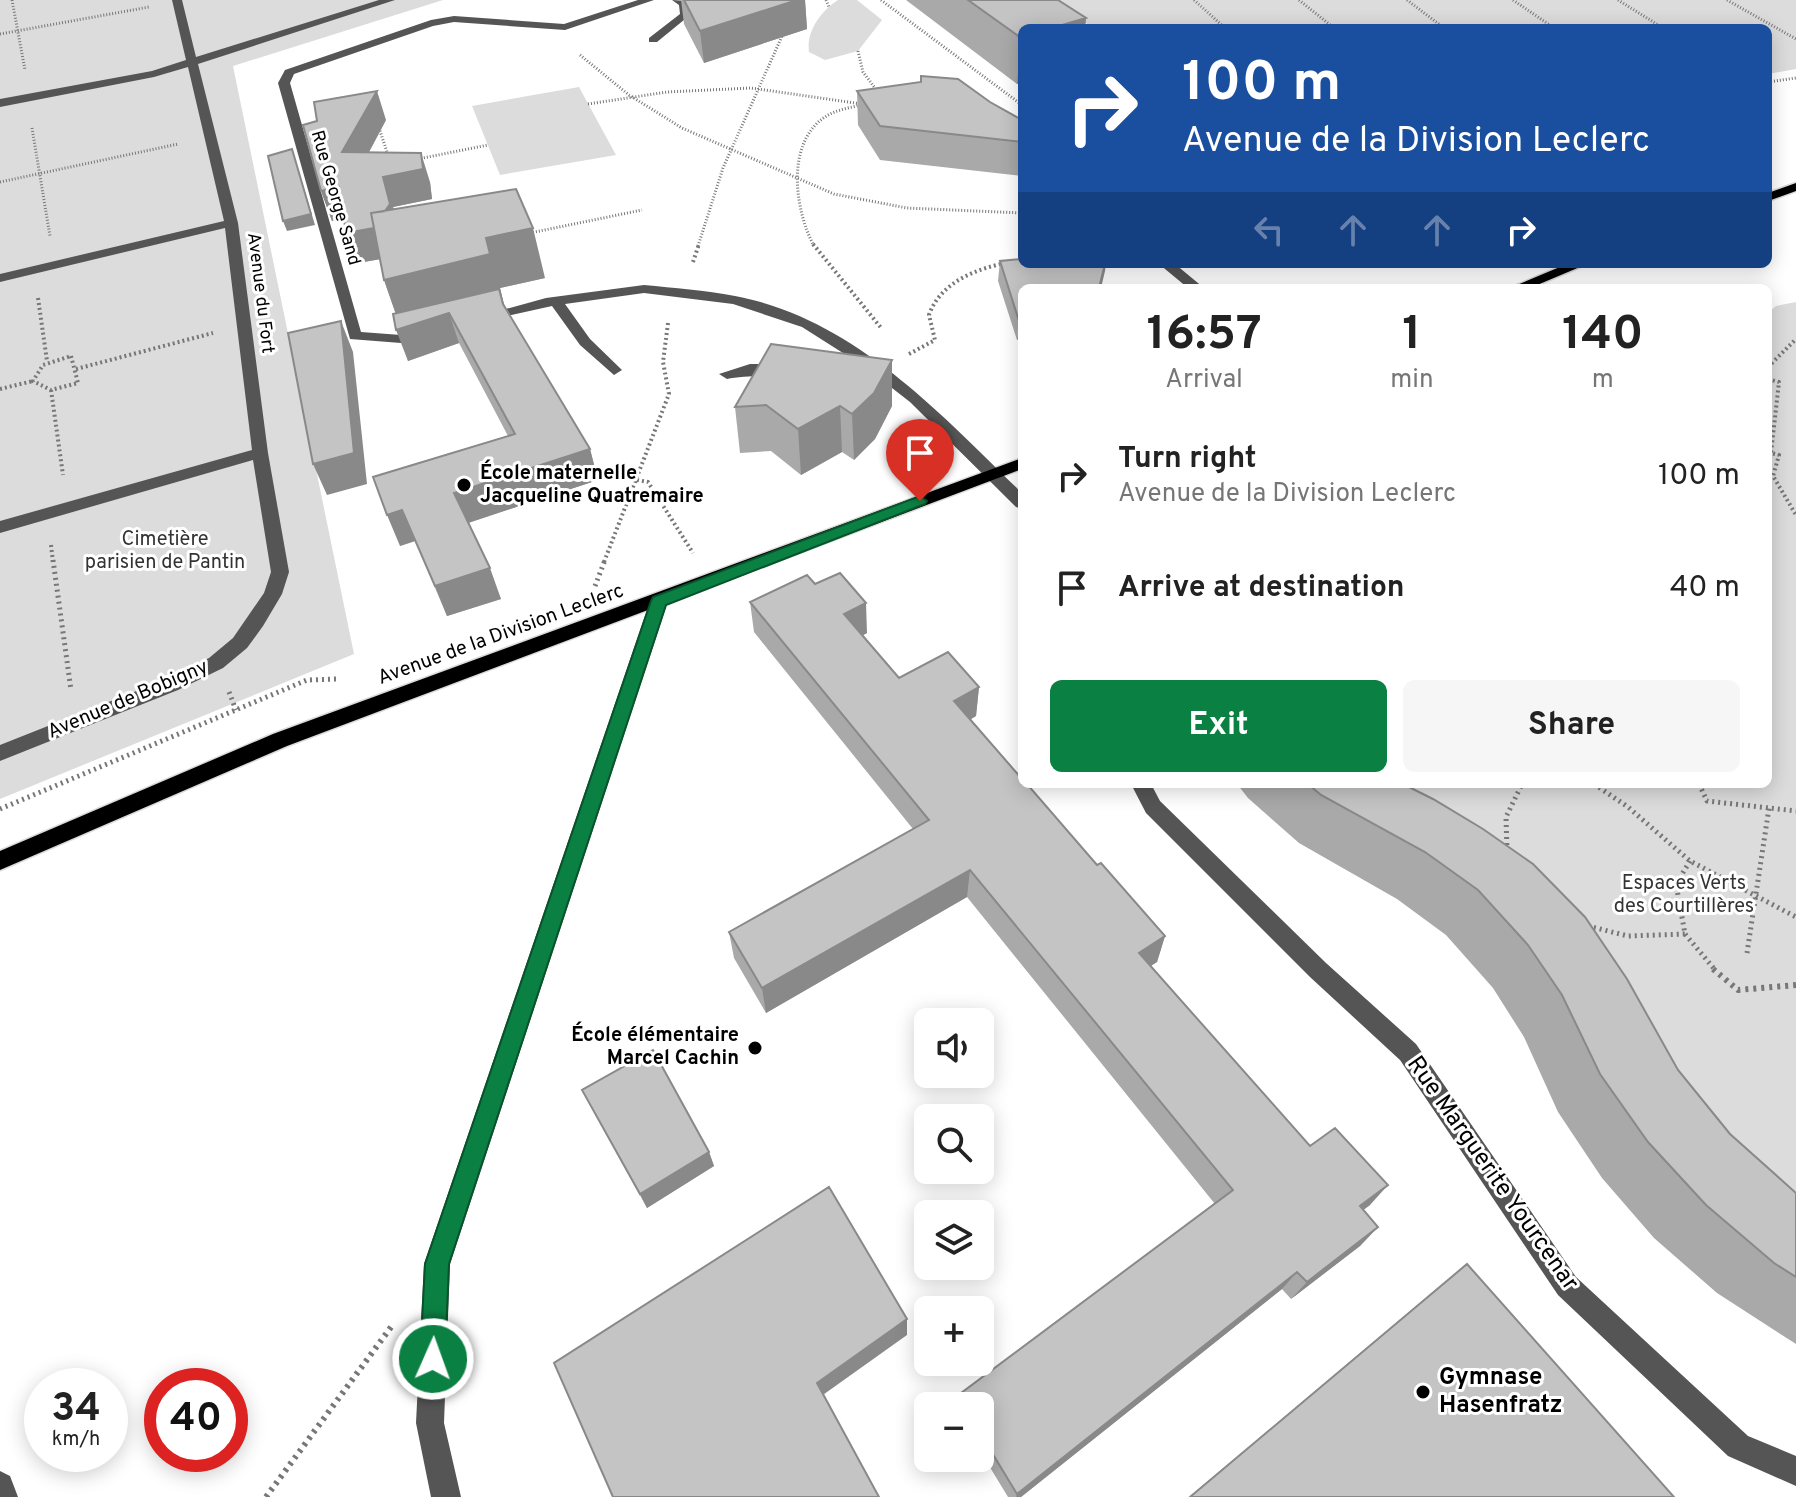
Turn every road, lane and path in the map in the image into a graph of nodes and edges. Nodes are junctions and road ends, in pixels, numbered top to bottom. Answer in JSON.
{"nodes":[{"id":1,"x":12,"y":0,"type":"edge"},
{"id":2,"x":177,"y":0,"type":"edge"},
{"id":3,"x":390,"y":0,"type":"edge"},
{"id":4,"x":649,"y":0,"type":"edge"},
{"id":5,"x":677,"y":0,"type":"edge"},
{"id":6,"x":826,"y":0,"type":"edge"},
{"id":7,"x":881,"y":0,"type":"edge"},
{"id":8,"x":1194,"y":0,"type":"edge"},
{"id":9,"x":1299,"y":0,"type":"edge"},
{"id":10,"x":1407,"y":0,"type":"edge"},
{"id":11,"x":1513,"y":0,"type":"edge"},
{"id":12,"x":1618,"y":0,"type":"edge"},
{"id":13,"x":1727,"y":0,"type":"edge"},
{"id":14,"x":156,"y":4,"type":"dead end"},
{"id":15,"x":829,"y":7,"type":"dead end"},
{"id":16,"x":1221,"y":24,"type":"edge"},
{"id":17,"x":1329,"y":24,"type":"edge"},
{"id":18,"x":1439,"y":24,"type":"edge"},
{"id":19,"x":1548,"y":24,"type":"edge"},
{"id":20,"x":1657,"y":24,"type":"edge"},
{"id":21,"x":1769,"y":24,"type":"edge"},
{"id":22,"x":1772,"y":25,"type":"edge"},
{"id":23,"x":565,"y":27,"type":"junction"},
{"id":24,"x":18,"y":31,"type":"junction"},
{"id":25,"x":784,"y":33,"type":"dead end"},
{"id":26,"x":0,"y":34,"type":"edge"},
{"id":27,"x":1796,"y":39,"type":"edge"},
{"id":28,"x":653,"y":40,"type":"dead end"},
{"id":29,"x":858,"y":51,"type":"dead end"},
{"id":30,"x":192,"y":62,"type":"junction"},
{"id":31,"x":1796,"y":78,"type":"edge"},
{"id":32,"x":1772,"y":81,"type":"edge"},
{"id":33,"x":756,"y":88,"type":"junction"},
{"id":34,"x":881,"y":95,"type":"edge"},
{"id":35,"x":633,"y":97,"type":"junction"},
{"id":36,"x":29,"y":98,"type":"junction"},
{"id":37,"x":1018,"y":102,"type":"edge"},
{"id":38,"x":0,"y":103,"type":"edge"},
{"id":39,"x":875,"y":103,"type":"edge"},
{"id":40,"x":588,"y":104,"type":"dead end"},
{"id":41,"x":863,"y":105,"type":"junction"},
{"id":42,"x":369,"y":119,"type":"edge"},
{"id":43,"x":210,"y":137,"type":"junction"},
{"id":44,"x":488,"y":145,"type":"dead end"},
{"id":45,"x":729,"y":152,"type":"junction"},
{"id":46,"x":405,"y":161,"type":"edge"},
{"id":47,"x":391,"y":164,"type":"edge"},
{"id":48,"x":37,"y":174,"type":"junction"},
{"id":49,"x":799,"y":176,"type":"junction"},
{"id":50,"x":0,"y":182,"type":"edge"},
{"id":51,"x":1796,"y":187,"type":"edge"},
{"id":52,"x":1772,"y":196,"type":"edge"},
{"id":53,"x":642,"y":210,"type":"dead end"},
{"id":54,"x":1018,"y":213,"type":"edge"},
{"id":55,"x":231,"y":223,"type":"junction"},
{"id":56,"x":524,"y":234,"type":"edge"},
{"id":57,"x":1008,"y":262,"type":"edge"},
{"id":58,"x":1171,"y":268,"type":"edge"},
{"id":59,"x":1567,"y":268,"type":"edge"},
{"id":60,"x":34,"y":270,"type":"junction"},
{"id":61,"x":0,"y":278,"type":"edge"},
{"id":62,"x":1192,"y":284,"type":"edge"},
{"id":63,"x":1527,"y":284,"type":"edge"},
{"id":64,"x":683,"y":294,"type":"junction"},
{"id":65,"x":556,"y":301,"type":"junction"},
{"id":66,"x":244,"y":325,"type":"junction"},
{"id":67,"x":1796,"y":339,"type":"edge"},
{"id":68,"x":47,"y":361,"type":"junction"},
{"id":69,"x":1772,"y":363,"type":"edge"},
{"id":70,"x":76,"y":369,"type":"junction"},
{"id":71,"x":614,"y":370,"type":"dead end"},
{"id":72,"x":801,"y":371,"type":"edge"},
{"id":73,"x":881,"y":372,"type":"junction"},
{"id":74,"x":727,"y":374,"type":"dead end"},
{"id":75,"x":1772,"y":380,"type":"edge"},
{"id":76,"x":33,"y":381,"type":"junction"},
{"id":77,"x":895,"y":383,"type":"junction"},
{"id":78,"x":874,"y":387,"type":"edge"},
{"id":79,"x":0,"y":389,"type":"edge"},
{"id":80,"x":51,"y":390,"type":"junction"},
{"id":81,"x":1772,"y":422,"type":"edge"},
{"id":82,"x":260,"y":453,"type":"junction"},
{"id":83,"x":1772,"y":453,"type":"edge"},
{"id":84,"x":1018,"y":464,"type":"edge"},
{"id":85,"x":991,"y":473,"type":"junction"},
{"id":86,"x":637,"y":480,"type":"junction"},
{"id":87,"x":1018,"y":499,"type":"edge"},
{"id":88,"x":46,"y":513,"type":"junction"},
{"id":89,"x":1796,"y":515,"type":"edge"},
{"id":90,"x":0,"y":527,"type":"edge"},
{"id":91,"x":688,"y":590,"type":"junction"},
{"id":92,"x":273,"y":594,"type":"joint"},
{"id":93,"x":659,"y":601,"type":"junction"},
{"id":94,"x":578,"y":629,"type":"junction"},
{"id":95,"x":336,"y":679,"type":"dead end"},
{"id":96,"x":75,"y":722,"type":"junction"},
{"id":97,"x":0,"y":753,"type":"edge"},
{"id":98,"x":1143,"y":788,"type":"edge"},
{"id":99,"x":1520,"y":788,"type":"edge"},
{"id":100,"x":1600,"y":788,"type":"edge"},
{"id":101,"x":1701,"y":788,"type":"edge"},
{"id":102,"x":1769,"y":808,"type":"junction"},
{"id":103,"x":0,"y":809,"type":"edge"},
{"id":104,"x":1796,"y":811,"type":"edge"},
{"id":105,"x":0,"y":861,"type":"edge"},
{"id":106,"x":1690,"y":861,"type":"junction"},
{"id":107,"x":1509,"y":862,"type":"edge"},
{"id":108,"x":1756,"y":897,"type":"junction"},
{"id":109,"x":1796,"y":917,"type":"edge"},
{"id":110,"x":1580,"y":922,"type":"edge"},
{"id":111,"x":1685,"y":934,"type":"junction"},
{"id":112,"x":1747,"y":953,"type":"dead end"},
{"id":113,"x":1796,"y":985,"type":"edge"},
{"id":114,"x":437,"y":1264,"type":"junction"},
{"id":115,"x":1796,"y":1471,"type":"edge"},
{"id":116,"x":0,"y":1486,"type":"edge"},
{"id":117,"x":3,"y":1497,"type":"edge"},
{"id":118,"x":266,"y":1497,"type":"edge"},
{"id":119,"x":446,"y":1497,"type":"edge"}],
"edges":[{"from":1,"to":24,"type":"path"},
{"from":2,"to":30,"type":"street","name":"Avenue du Fort"},
{"from":3,"to":30,"type":"street"},
{"from":4,"to":23,"type":"street"},
{"from":5,"to":28,"type":"street"},
{"from":6,"to":15,"type":"path"},
{"from":7,"to":37,"type":"path"},
{"from":8,"to":16,"type":"path"},
{"from":9,"to":17,"type":"path"},
{"from":10,"to":18,"type":"path"},
{"from":11,"to":19,"type":"path"},
{"from":12,"to":20,"type":"path"},
{"from":13,"to":21,"type":"path"},
{"from":14,"to":24,"type":"path"},
{"from":22,"to":27,"type":"path"},
{"from":23,"to":35,"type":"path"},
{"from":23,"to":65,"type":"street","name":"Rue George Sand"},
{"from":24,"to":26,"type":"path"},
{"from":24,"to":36,"type":"path"},
{"from":25,"to":33,"type":"path"},
{"from":29,"to":34,"type":"path"},
{"from":30,"to":36,"type":"street"},
{"from":30,"to":43,"type":"street","name":"Avenue du Fort"},
{"from":31,"to":32,"type":"path"},
{"from":33,"to":35,"type":"path"},
{"from":33,"to":41,"type":"path"},
{"from":33,"to":45,"type":"path"},
{"from":35,"to":40,"type":"path"},
{"from":35,"to":45,"type":"path"},
{"from":36,"to":38,"type":"street"},
{"from":36,"to":48,"type":"path"},
{"from":39,"to":41,"type":"path"},
{"from":41,"to":49,"type":"path"},
{"from":42,"to":47,"type":"path"},
{"from":43,"to":48,"type":"path"},
{"from":43,"to":55,"type":"street","name":"Avenue du Fort"},
{"from":44,"to":46,"type":"path"},
{"from":45,"to":49,"type":"path"},
{"from":45,"to":64,"type":"path"},
{"from":48,"to":50,"type":"path"},
{"from":48,"to":60,"type":"path"},
{"from":49,"to":54,"type":"path"},
{"from":49,"to":73,"type":"path"},
{"from":51,"to":52,"type":"main road"},
{"from":53,"to":56,"type":"path"},
{"from":55,"to":60,"type":"street"},
{"from":55,"to":66,"type":"street","name":"Avenue du Fort"},
{"from":57,"to":73,"type":"path"},
{"from":58,"to":62,"type":"street"},
{"from":59,"to":63,"type":"main road"},
{"from":60,"to":61,"type":"street"},
{"from":60,"to":68,"type":"path"},
{"from":64,"to":65,"type":"street"},
{"from":64,"to":73,"type":"street"},
{"from":64,"to":86,"type":"path"},
{"from":65,"to":71,"type":"street"},
{"from":66,"to":70,"type":"path"},
{"from":66,"to":82,"type":"street","name":"Avenue du Fort"},
{"from":67,"to":69,"type":"path"},
{"from":68,"to":70,"type":"path"},
{"from":68,"to":76,"type":"path"},
{"from":70,"to":80,"type":"path"},
{"from":72,"to":74,"type":"street"},
{"from":73,"to":77,"type":"street"},
{"from":75,"to":81,"type":"path"},
{"from":76,"to":79,"type":"path"},
{"from":76,"to":80,"type":"path"},
{"from":77,"to":78,"type":"street"},
{"from":77,"to":85,"type":"street"},
{"from":80,"to":88,"type":"path"},
{"from":82,"to":88,"type":"street"},
{"from":82,"to":92,"type":"street","name":"Avenue du Fort"},
{"from":83,"to":89,"type":"path"},
{"from":84,"to":85,"type":"main road","name":"Avenue de la Division Leclerc"},
{"from":85,"to":87,"type":"street"},
{"from":85,"to":91,"type":"main road","name":"Avenue de la Division Leclerc"},
{"from":86,"to":91,"type":"path"},
{"from":86,"to":94,"type":"path"},
{"from":88,"to":90,"type":"street"},
{"from":88,"to":96,"type":"path"},
{"from":91,"to":93,"type":"main road","name":"Avenue de la Division Leclerc"},
{"from":92,"to":96,"type":"street","name":"Avenue de Bobigny"},
{"from":93,"to":94,"type":"main road","name":"Avenue de la Division Leclerc"},
{"from":93,"to":114,"type":"street"},
{"from":94,"to":105,"type":"main road","name":"Avenue de la Division Leclerc"},
{"from":95,"to":103,"type":"path"},
{"from":96,"to":97,"type":"street","name":"Avenue de Bobigny"},
{"from":98,"to":115,"type":"street","name":"Rue Marguerite Yourcenar"},
{"from":99,"to":107,"type":"path"},
{"from":100,"to":106,"type":"path"},
{"from":101,"to":102,"type":"path"},
{"from":102,"to":104,"type":"path"},
{"from":102,"to":108,"type":"path"},
{"from":106,"to":108,"type":"path"},
{"from":106,"to":111,"type":"path"},
{"from":108,"to":109,"type":"path"},
{"from":108,"to":112,"type":"path"},
{"from":110,"to":111,"type":"path"},
{"from":111,"to":113,"type":"path"},
{"from":114,"to":118,"type":"path"},
{"from":114,"to":119,"type":"street"},
{"from":116,"to":117,"type":"street"}]}
